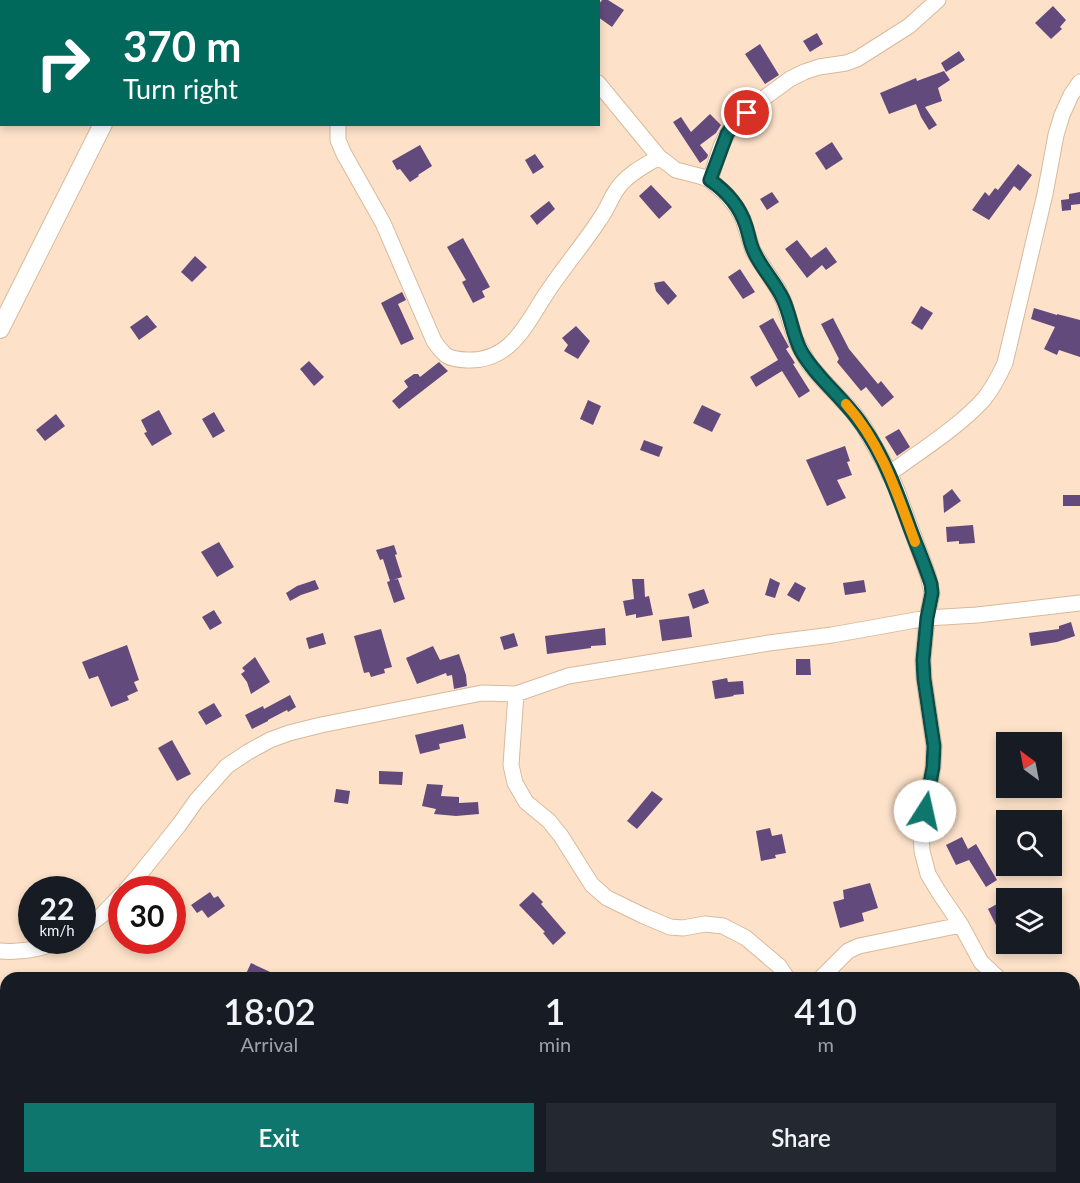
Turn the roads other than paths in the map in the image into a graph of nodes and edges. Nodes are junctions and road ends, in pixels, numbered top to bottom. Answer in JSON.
{"nodes":[{"id":1,"x":938,"y":0,"type":"edge"},
{"id":2,"x":1080,"y":82,"type":"edge"},
{"id":3,"x":600,"y":85,"type":"edge"},
{"id":4,"x":102,"y":126,"type":"edge"},
{"id":5,"x":338,"y":126,"type":"edge"},
{"id":6,"x":658,"y":157,"type":"junction"},
{"id":7,"x":710,"y":180,"type":"junction"},
{"id":8,"x":0,"y":329,"type":"edge"},
{"id":9,"x":889,"y":474,"type":"junction"},
{"id":10,"x":1080,"y":603,"type":"edge"},
{"id":11,"x":927,"y":618,"type":"junction"},
{"id":12,"x":516,"y":694,"type":"junction"},
{"id":13,"x":138,"y":876,"type":"edge"},
{"id":14,"x":108,"y":909,"type":"edge"},
{"id":15,"x":96,"y":920,"type":"edge"},
{"id":16,"x":961,"y":925,"type":"junction"},
{"id":17,"x":0,"y":951,"type":"edge"},
{"id":18,"x":18,"y":952,"type":"edge"},
{"id":19,"x":981,"y":962,"type":"junction"},
{"id":20,"x":783,"y":972,"type":"edge"},
{"id":21,"x":827,"y":972,"type":"edge"},
{"id":22,"x":980,"y":972,"type":"edge"},
{"id":23,"x":992,"y":972,"type":"edge"}],
"edges":[{"from":1,"to":7,"type":"street"},
{"from":2,"to":9,"type":"street"},
{"from":3,"to":6,"type":"street"},
{"from":4,"to":8,"type":"street"},
{"from":5,"to":6,"type":"street"},
{"from":6,"to":7,"type":"street"},
{"from":7,"to":9,"type":"street"},
{"from":9,"to":11,"type":"street"},
{"from":10,"to":11,"type":"street"},
{"from":11,"to":12,"type":"street"},
{"from":11,"to":16,"type":"street"},
{"from":12,"to":13,"type":"street"},
{"from":12,"to":20,"type":"street"},
{"from":14,"to":15,"type":"street"},
{"from":16,"to":19,"type":"street"},
{"from":16,"to":21,"type":"street"},
{"from":17,"to":18,"type":"street"},
{"from":19,"to":22,"type":"street"},
{"from":19,"to":23,"type":"street"}]}
